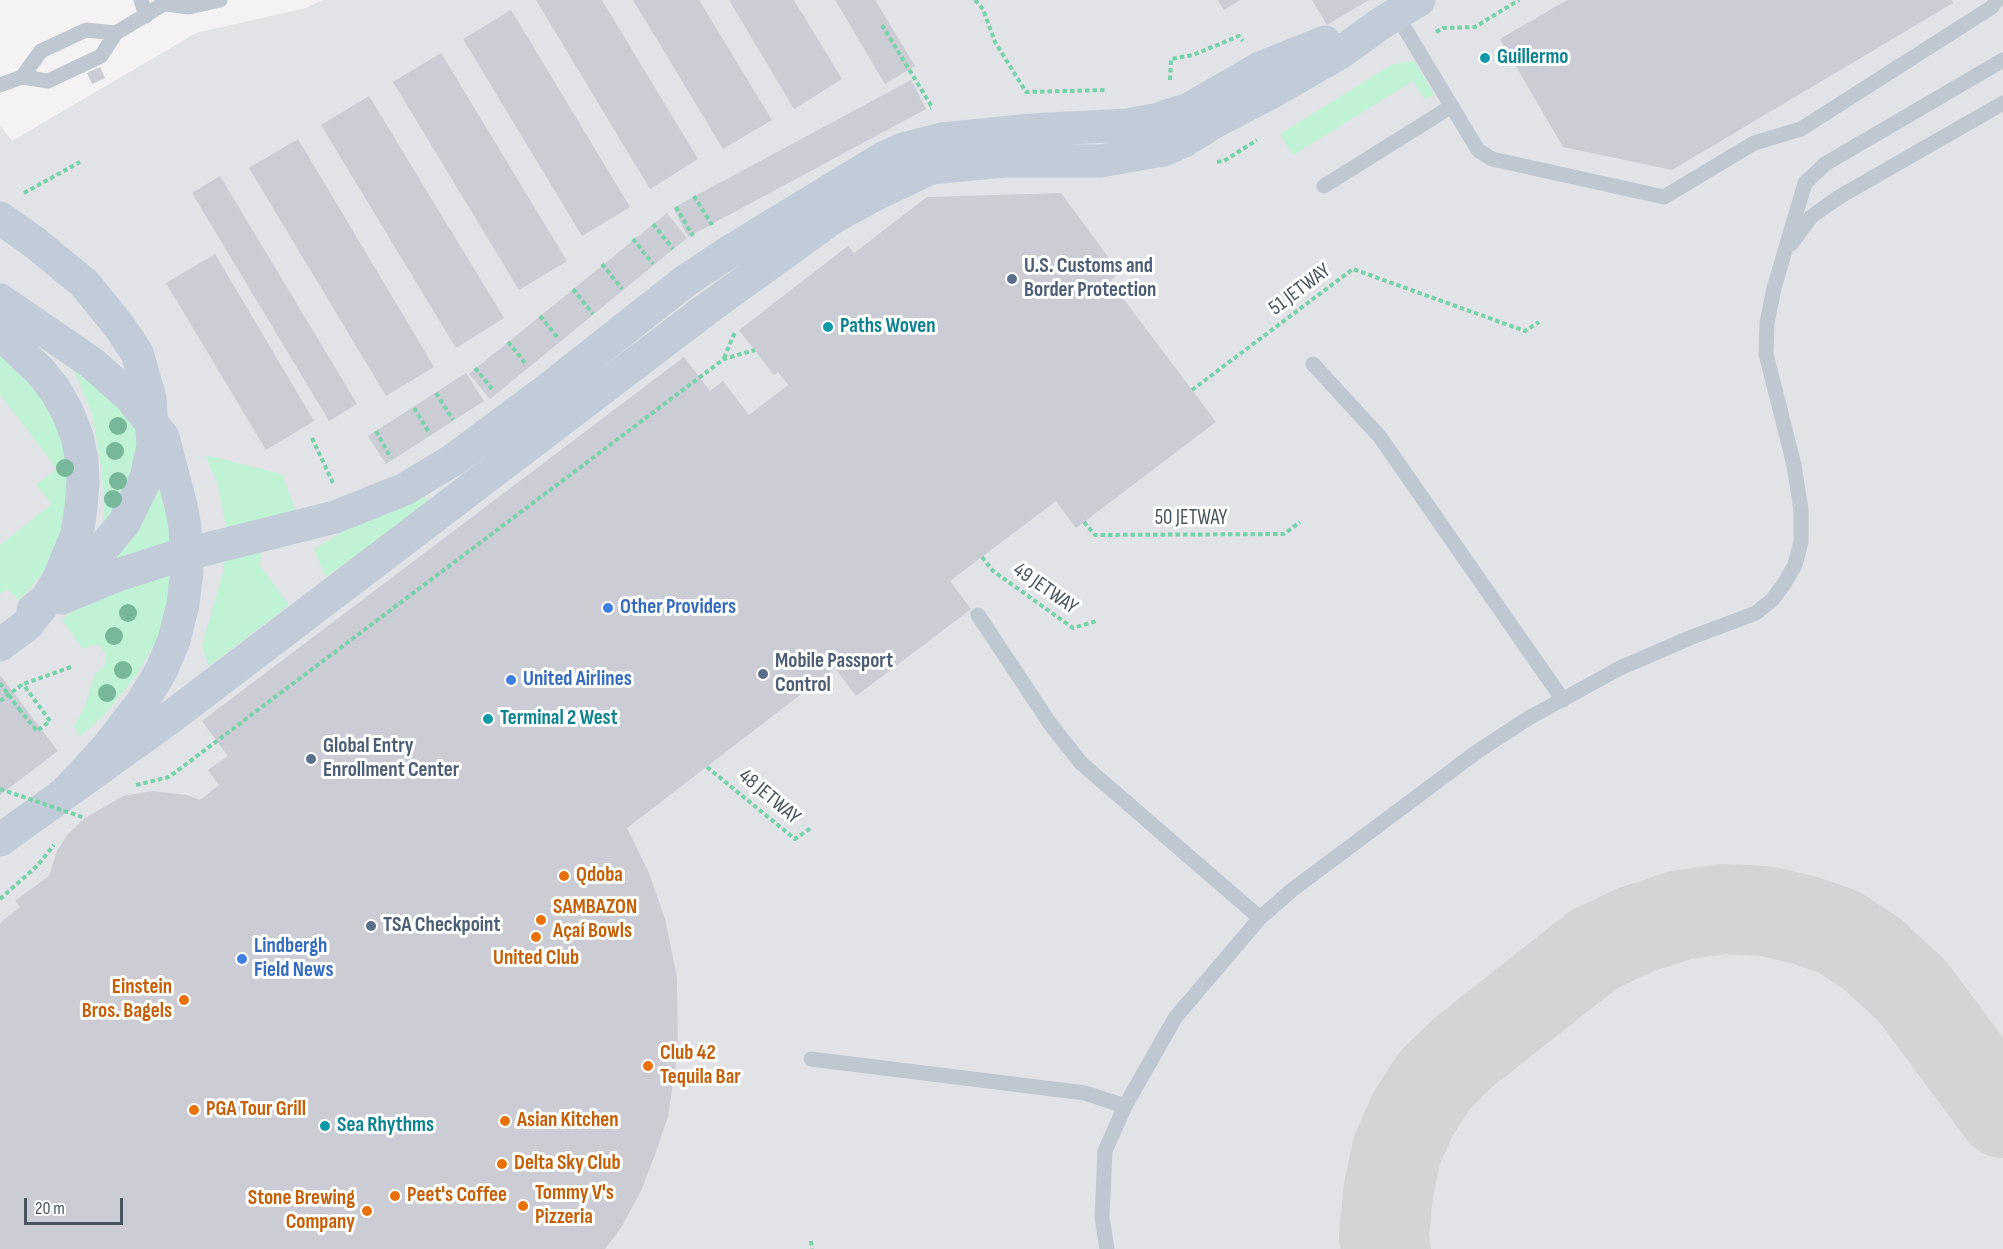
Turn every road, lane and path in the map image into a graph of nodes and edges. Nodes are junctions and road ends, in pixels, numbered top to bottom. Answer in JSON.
{"nodes":[{"id":1,"x":141,"y":0,"type":"edge"},
{"id":2,"x":220,"y":0,"type":"edge"},
{"id":3,"x":975,"y":0,"type":"edge"},
{"id":4,"x":1997,"y":0,"type":"edge"},
{"id":5,"x":168,"y":2,"type":"edge"},
{"id":6,"x":1399,"y":13,"type":"edge"},
{"id":7,"x":146,"y":16,"type":"junction"},
{"id":8,"x":116,"y":33,"type":"junction"},
{"id":9,"x":1245,"y":44,"type":"dead end"},
{"id":10,"x":2003,"y":60,"type":"edge"},
{"id":11,"x":22,"y":77,"type":"junction"},
{"id":12,"x":0,"y":85,"type":"edge"},
{"id":13,"x":1170,"y":88,"type":"dead end"},
{"id":14,"x":1115,"y":90,"type":"dead end"},
{"id":15,"x":2003,"y":104,"type":"edge"},
{"id":16,"x":1452,"y":106,"type":"junction"},
{"id":17,"x":80,"y":162,"type":"dead end"},
{"id":18,"x":1324,"y":186,"type":"dead end"},
{"id":19,"x":694,"y":196,"type":"dead end"},
{"id":20,"x":10,"y":207,"type":"edge"},
{"id":21,"x":676,"y":207,"type":"dead end"},
{"id":22,"x":653,"y":224,"type":"dead end"},
{"id":23,"x":712,"y":226,"type":"dead end"},
{"id":24,"x":694,"y":237,"type":"dead end"},
{"id":25,"x":633,"y":239,"type":"dead end"},
{"id":26,"x":1787,"y":248,"type":"junction"},
{"id":27,"x":675,"y":251,"type":"dead end"},
{"id":28,"x":602,"y":264,"type":"dead end"},
{"id":29,"x":656,"y":267,"type":"dead end"},
{"id":30,"x":573,"y":289,"type":"dead end"},
{"id":31,"x":625,"y":291,"type":"dead end"},
{"id":32,"x":0,"y":300,"type":"edge"},
{"id":33,"x":540,"y":316,"type":"dead end"},
{"id":34,"x":595,"y":317,"type":"dead end"},
{"id":35,"x":1539,"y":322,"type":"dead end"},
{"id":36,"x":0,"y":333,"type":"edge"},
{"id":37,"x":508,"y":342,"type":"dead end"},
{"id":38,"x":562,"y":343,"type":"dead end"},
{"id":39,"x":755,"y":350,"type":"dead end"},
{"id":40,"x":1313,"y":364,"type":"dead end"},
{"id":41,"x":475,"y":368,"type":"dead end"},
{"id":42,"x":530,"y":369,"type":"dead end"},
{"id":43,"x":1192,"y":390,"type":"dead end"},
{"id":44,"x":436,"y":393,"type":"dead end"},
{"id":45,"x":497,"y":395,"type":"dead end"},
{"id":46,"x":414,"y":408,"type":"dead end"},
{"id":47,"x":455,"y":423,"type":"dead end"},
{"id":48,"x":376,"y":431,"type":"dead end"},
{"id":49,"x":442,"y":449,"type":"junction"},
{"id":50,"x":393,"y":461,"type":"dead end"},
{"id":51,"x":1084,"y":522,"type":"dead end"},
{"id":52,"x":1300,"y":522,"type":"dead end"},
{"id":53,"x":982,"y":557,"type":"dead end"},
{"id":54,"x":33,"y":610,"type":"junction"},
{"id":55,"x":978,"y":615,"type":"dead end"},
{"id":56,"x":1097,"y":621,"type":"dead end"},
{"id":57,"x":0,"y":633,"type":"edge"},
{"id":58,"x":0,"y":645,"type":"edge"},
{"id":59,"x":71,"y":668,"type":"dead end"},
{"id":60,"x":0,"y":684,"type":"edge"},
{"id":61,"x":23,"y":684,"type":"junction"},
{"id":62,"x":1563,"y":700,"type":"junction"},
{"id":63,"x":0,"y":701,"type":"edge"},
{"id":64,"x":708,"y":766,"type":"dead end"},
{"id":65,"x":132,"y":786,"type":"dead end"},
{"id":66,"x":0,"y":789,"type":"edge"},
{"id":67,"x":78,"y":812,"type":"junction"},
{"id":68,"x":812,"y":828,"type":"dead end"},
{"id":69,"x":0,"y":840,"type":"edge"},
{"id":70,"x":58,"y":841,"type":"dead end"},
{"id":71,"x":53,"y":846,"type":"junction"},
{"id":72,"x":57,"y":851,"type":"dead end"},
{"id":73,"x":0,"y":899,"type":"edge"},
{"id":74,"x":1260,"y":918,"type":"junction"},
{"id":75,"x":812,"y":1059,"type":"dead end"},
{"id":76,"x":1125,"y":1106,"type":"junction"},
{"id":77,"x":811,"y":1241,"type":"dead end"},
{"id":78,"x":1104,"y":1248,"type":"edge"},
{"id":79,"x":812,"y":1249,"type":"edge"}],
"edges":[{"from":1,"to":7,"type":"lane"},
{"from":2,"to":5,"type":"lane"},
{"from":3,"to":14,"type":"path"},
{"from":4,"to":16,"type":"lane"},
{"from":5,"to":7,"type":"lane"},
{"from":6,"to":16,"type":"lane"},
{"from":6,"to":49,"type":"main road"},
{"from":6,"to":67,"type":"main road"},
{"from":7,"to":8,"type":"lane"},
{"from":8,"to":11,"type":"lane"},
{"from":8,"to":11,"type":"lane"},
{"from":9,"to":13,"type":"path"},
{"from":10,"to":26,"type":"lane"},
{"from":11,"to":12,"type":"lane"},
{"from":15,"to":26,"type":"lane"},
{"from":16,"to":18,"type":"lane"},
{"from":17,"to":20,"type":"path"},
{"from":19,"to":23,"type":"path"},
{"from":20,"to":54,"type":"main road","bridge":true},
{"from":21,"to":24,"type":"path"},
{"from":22,"to":27,"type":"path"},
{"from":25,"to":29,"type":"path"},
{"from":26,"to":62,"type":"lane"},
{"from":28,"to":31,"type":"path"},
{"from":30,"to":34,"type":"path"},
{"from":32,"to":67,"type":"main road"},
{"from":33,"to":38,"type":"path"},
{"from":35,"to":43,"type":"path","name":"51 JETWAY"},
{"from":36,"to":58,"type":"main road"},
{"from":37,"to":42,"type":"path"},
{"from":39,"to":65,"type":"path"},
{"from":40,"to":62,"type":"lane"},
{"from":41,"to":45,"type":"path"},
{"from":44,"to":47,"type":"path"},
{"from":46,"to":49,"type":"path"},
{"from":48,"to":50,"type":"path"},
{"from":49,"to":54,"type":"main road","bridge":true},
{"from":51,"to":52,"type":"path","name":"50 JETWAY"},
{"from":53,"to":56,"type":"path","name":"49 JETWAY"},
{"from":54,"to":57,"type":"main road"},
{"from":55,"to":74,"type":"lane"},
{"from":59,"to":61,"type":"path"},
{"from":60,"to":61,"type":"path","bridge":true},
{"from":61,"to":63,"type":"path"},
{"from":62,"to":74,"type":"lane"},
{"from":64,"to":68,"type":"path","name":"48 JETWAY"},
{"from":66,"to":67,"type":"path","bridge":true},
{"from":67,"to":69,"type":"main road"},
{"from":70,"to":71,"type":"path"},
{"from":71,"to":72,"type":"path"},
{"from":71,"to":73,"type":"path"},
{"from":74,"to":76,"type":"lane"},
{"from":75,"to":76,"type":"lane"},
{"from":76,"to":78,"type":"lane"},
{"from":77,"to":79,"type":"path"}]}
